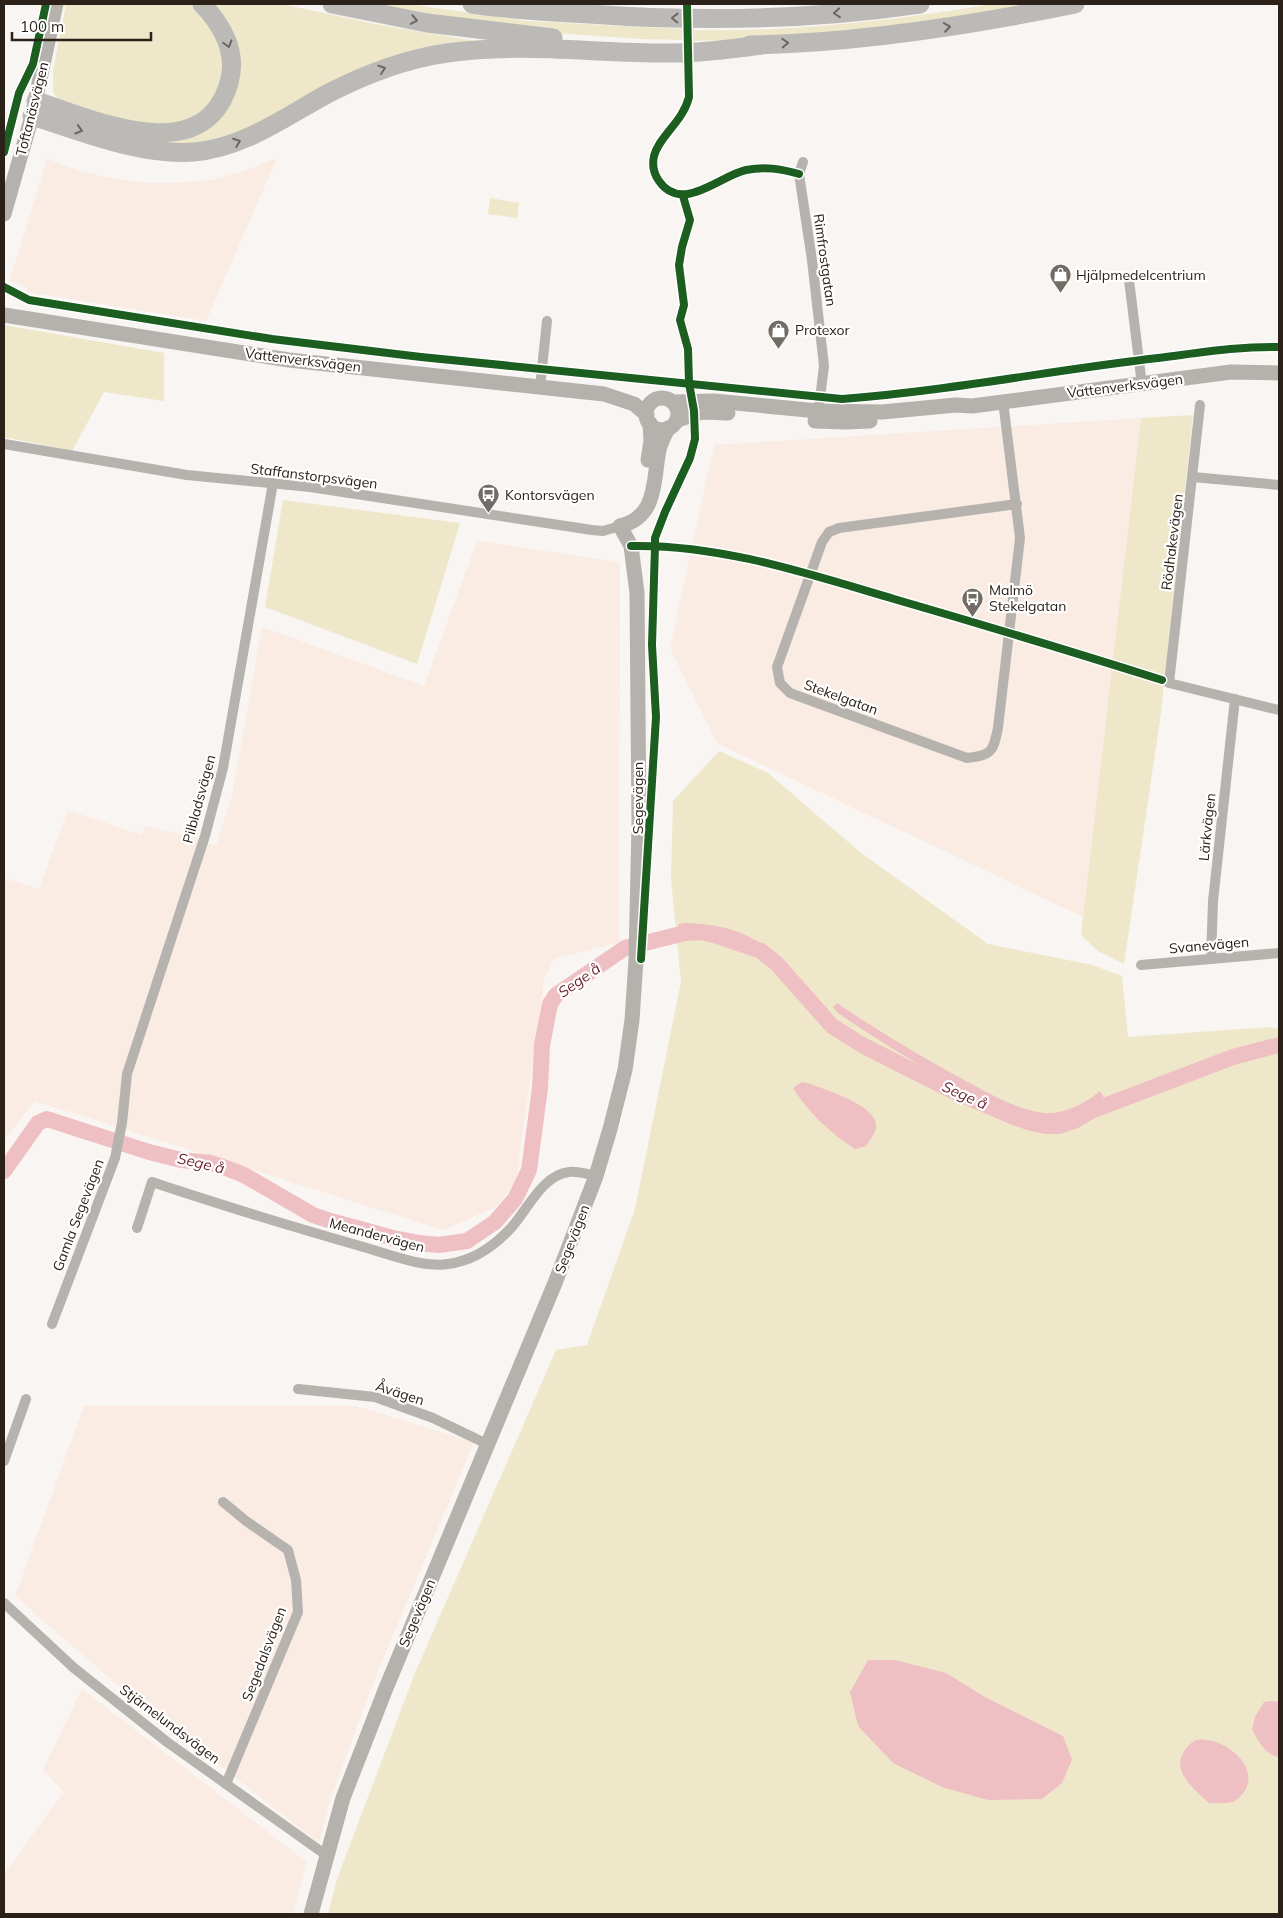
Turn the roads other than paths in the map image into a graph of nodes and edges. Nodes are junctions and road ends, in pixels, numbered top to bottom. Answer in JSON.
{"nodes":[{"id":1,"x":56,"y":4,"type":"edge"},
{"id":2,"x":202,"y":4,"type":"edge"},
{"id":3,"x":332,"y":4,"type":"edge"},
{"id":4,"x":472,"y":4,"type":"edge"},
{"id":5,"x":517,"y":4,"type":"edge"},
{"id":6,"x":920,"y":4,"type":"edge"},
{"id":7,"x":1075,"y":4,"type":"edge"},
{"id":8,"x":601,"y":15,"type":"junction"},
{"id":9,"x":761,"y":44,"type":"junction"},
{"id":10,"x":34,"y":109,"type":"junction"},
{"id":11,"x":803,"y":162,"type":"dead end"},
{"id":12,"x":4,"y":214,"type":"edge"},
{"id":13,"x":1129,"y":280,"type":"dead end"},
{"id":14,"x":4,"y":315,"type":"edge"},
{"id":15,"x":547,"y":321,"type":"dead end"},
{"id":16,"x":1279,"y":373,"type":"edge"},
{"id":17,"x":1142,"y":384,"type":"junction"},
{"id":18,"x":540,"y":387,"type":"junction"},
{"id":19,"x":604,"y":394,"type":"junction"},
{"id":20,"x":656,"y":399,"type":"junction"},
{"id":21,"x":1003,"y":401,"type":"junction"},
{"id":22,"x":673,"y":402,"type":"junction"},
{"id":23,"x":1200,"y":405,"type":"dead end"},
{"id":24,"x":818,"y":416,"type":"junction"},
{"id":25,"x":648,"y":419,"type":"junction"},
{"id":26,"x":672,"y":424,"type":"junction"},
{"id":27,"x":4,"y":444,"type":"edge"},
{"id":28,"x":1193,"y":477,"type":"junction"},
{"id":29,"x":273,"y":483,"type":"junction"},
{"id":30,"x":1279,"y":485,"type":"edge"},
{"id":31,"x":1017,"y":504,"type":"junction"},
{"id":32,"x":620,"y":526,"type":"junction"},
{"id":33,"x":1235,"y":699,"type":"junction"},
{"id":34,"x":1279,"y":710,"type":"edge"},
{"id":35,"x":1279,"y":953,"type":"edge"},
{"id":36,"x":1211,"y":958,"type":"junction"},
{"id":37,"x":1141,"y":965,"type":"dead end"},
{"id":38,"x":123,"y":1119,"type":"joint"},
{"id":39,"x":596,"y":1176,"type":"junction"},
{"id":40,"x":137,"y":1228,"type":"dead end"},
{"id":41,"x":52,"y":1324,"type":"dead end"},
{"id":42,"x":298,"y":1389,"type":"dead end"},
{"id":43,"x":26,"y":1399,"type":"dead end"},
{"id":44,"x":488,"y":1444,"type":"junction"},
{"id":45,"x":4,"y":1461,"type":"edge"},
{"id":46,"x":222,"y":1502,"type":"dead end"},
{"id":47,"x":6,"y":1607,"type":"edge"},
{"id":48,"x":226,"y":1784,"type":"junction"},
{"id":49,"x":326,"y":1855,"type":"junction"},
{"id":50,"x":311,"y":1914,"type":"edge"}],
"edges":[{"from":1,"to":10,"type":"street","name":"Toftanäsvägen"},
{"from":2,"to":10,"type":"highway","one_way":true},
{"from":3,"to":9,"type":"highway","one_way":true},
{"from":4,"to":8,"type":"highway"},
{"from":5,"to":8,"type":"highway"},
{"from":6,"to":8,"type":"highway","one_way":true},
{"from":9,"to":7,"type":"highway","one_way":true},
{"from":10,"to":9,"type":"highway","one_way":true},
{"from":10,"to":12,"type":"street","name":"Toftanäsvägen"},
{"from":11,"to":24,"type":"street","name":"Rimfrostgatan"},
{"from":13,"to":17,"type":"street"},
{"from":14,"to":18,"type":"street","name":"Vattenverksvägen"},
{"from":15,"to":18,"type":"street"},
{"from":16,"to":17,"type":"street","name":"Vattenverksvägen"},
{"from":17,"to":21,"type":"street","name":"Vattenverksvägen"},
{"from":18,"to":19,"type":"street","name":"Vattenverksvägen"},
{"from":19,"to":20,"type":"street","name":"Vattenverksvägen"},
{"from":19,"to":25,"type":"street","name":"Vattenverksvägen"},
{"from":20,"to":22,"type":"street"},
{"from":20,"to":25,"type":"street"},
{"from":21,"to":24,"type":"street","name":"Vattenverksvägen"},
{"from":21,"to":31,"type":"street","name":"Stekelgatan"},
{"from":22,"to":24,"type":"street","name":"Vattenverksvägen"},
{"from":22,"to":26,"type":"street"},
{"from":23,"to":28,"type":"street","name":"Rödhakevägen"},
{"from":24,"to":26,"type":"street","name":"Vattenverksvägen"},
{"from":25,"to":26,"type":"street"},
{"from":25,"to":32,"type":"street"},
{"from":26,"to":32,"type":"street"},
{"from":27,"to":29,"type":"street","name":"Staffanstorpsvägen"},
{"from":28,"to":30,"type":"street"},
{"from":28,"to":33,"type":"street","name":"Rödhakevägen"},
{"from":29,"to":32,"type":"street","name":"Staffanstorpsvägen"},
{"from":29,"to":38,"type":"street","name":"Pilbladsvägen"},
{"from":31,"to":31,"type":"street","name":"Stekelgatan"},
{"from":32,"to":39,"type":"street","name":"Segevägen"},
{"from":33,"to":34,"type":"street"},
{"from":33,"to":36,"type":"street","name":"Lärkvägen"},
{"from":35,"to":36,"type":"street","name":"Svanevägen"},
{"from":36,"to":37,"type":"street","name":"Svanevägen"},
{"from":38,"to":41,"type":"street","name":"Gamla Segevägen"},
{"from":39,"to":40,"type":"street","name":"Meandervägen"},
{"from":39,"to":44,"type":"street","name":"Segevägen"},
{"from":42,"to":44,"type":"street","name":"Åvägen"},
{"from":43,"to":45,"type":"street"},
{"from":44,"to":49,"type":"street","name":"Segevägen"},
{"from":46,"to":48,"type":"street","name":"Segedalsvägen"},
{"from":47,"to":48,"type":"street","name":"Stjärnelundsvägen"},
{"from":48,"to":49,"type":"street","name":"Stjärnelundsvägen"},
{"from":49,"to":50,"type":"street","name":"Segevägen"}]}
